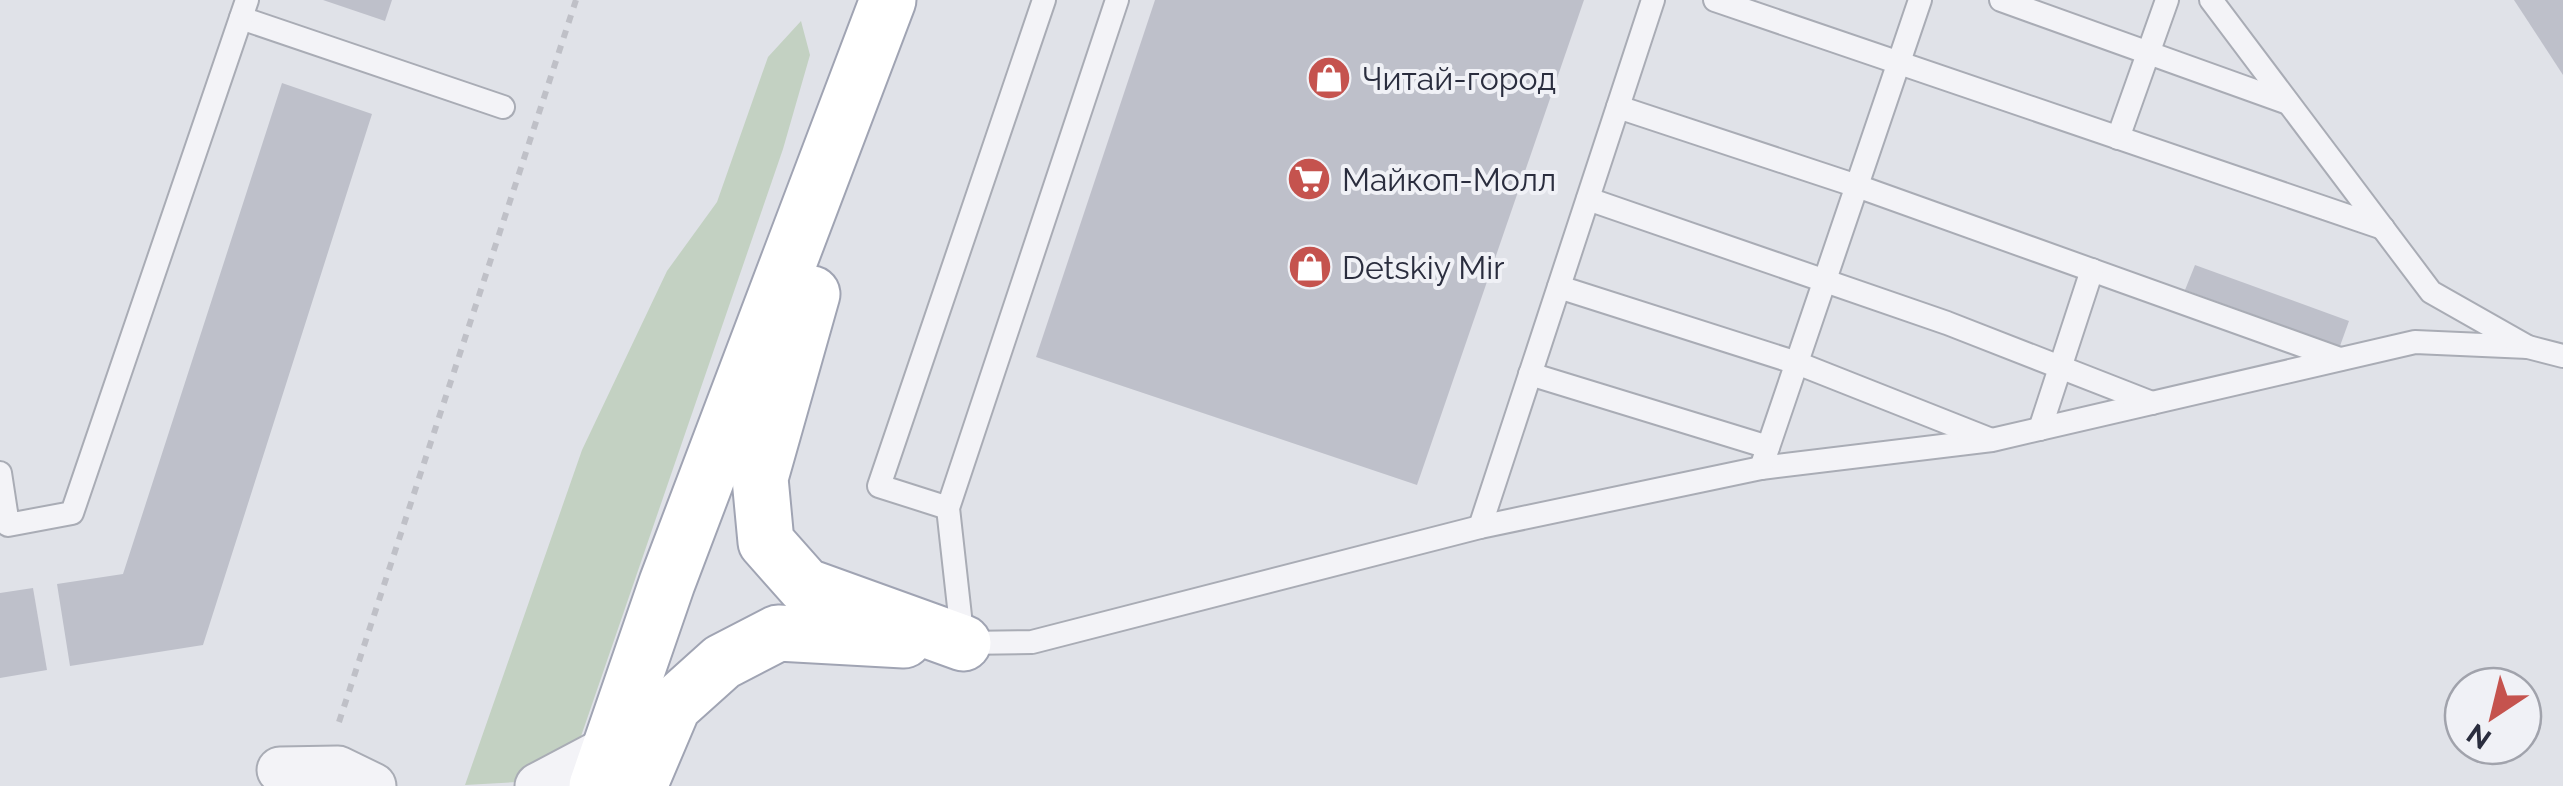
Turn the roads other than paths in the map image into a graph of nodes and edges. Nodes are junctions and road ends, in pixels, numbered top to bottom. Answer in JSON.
{"nodes":[{"id":1,"x":888,"y":0,"type":"edge"},
{"id":2,"x":1044,"y":0,"type":"edge"},
{"id":3,"x":1117,"y":0,"type":"edge"},
{"id":4,"x":1652,"y":0,"type":"edge"},
{"id":5,"x":1714,"y":0,"type":"edge"},
{"id":6,"x":1920,"y":0,"type":"edge"},
{"id":7,"x":2001,"y":0,"type":"edge"},
{"id":8,"x":2167,"y":0,"type":"edge"},
{"id":9,"x":2211,"y":0,"type":"edge"},
{"id":10,"x":244,"y":9,"type":"edge"},
{"id":11,"x":2149,"y":50,"type":"junction"},
{"id":12,"x":1899,"y":62,"type":"junction"},
{"id":13,"x":864,"y":73,"type":"junction"},
{"id":14,"x":2288,"y":103,"type":"junction"},
{"id":15,"x":503,"y":107,"type":"dead end"},
{"id":16,"x":1618,"y":107,"type":"junction"},
{"id":17,"x":2118,"y":138,"type":"junction"},
{"id":18,"x":1856,"y":186,"type":"junction"},
{"id":19,"x":1588,"y":199,"type":"junction"},
{"id":20,"x":2383,"y":228,"type":"junction"},
{"id":21,"x":2092,"y":270,"type":"junction"},
{"id":22,"x":1825,"y":280,"type":"junction"},
{"id":23,"x":1558,"y":286,"type":"junction"},
{"id":24,"x":2528,"y":346,"type":"junction"},
{"id":25,"x":2563,"y":356,"type":"edge"},
{"id":26,"x":2340,"y":360,"type":"junction"},
{"id":27,"x":1797,"y":363,"type":"junction"},
{"id":28,"x":2059,"y":367,"type":"junction"},
{"id":29,"x":1530,"y":374,"type":"junction"},
{"id":30,"x":2152,"y":403,"type":"junction"},
{"id":31,"x":2040,"y":429,"type":"junction"},
{"id":32,"x":1992,"y":440,"type":"junction"},
{"id":33,"x":1765,"y":457,"type":"junction"},
{"id":34,"x":0,"y":473,"type":"edge"},
{"id":35,"x":948,"y":508,"type":"junction"},
{"id":36,"x":1480,"y":528,"type":"junction"},
{"id":37,"x":962,"y":644,"type":"junction"},
{"id":38,"x":280,"y":770,"type":"dead end"},
{"id":39,"x":615,"y":773,"type":"edge"},
{"id":40,"x":374,"y":786,"type":"edge"},
{"id":41,"x":538,"y":786,"type":"edge"}],
"edges":[{"from":1,"to":13,"type":"main road"},
{"from":2,"to":35,"type":"lane"},
{"from":3,"to":35,"type":"lane"},
{"from":4,"to":16,"type":"lane"},
{"from":5,"to":12,"type":"lane"},
{"from":6,"to":12,"type":"lane"},
{"from":7,"to":11,"type":"lane"},
{"from":8,"to":11,"type":"lane"},
{"from":9,"to":14,"type":"lane"},
{"from":10,"to":15,"type":"lane"},
{"from":10,"to":34,"type":"lane"},
{"from":11,"to":14,"type":"lane"},
{"from":11,"to":17,"type":"lane"},
{"from":12,"to":17,"type":"lane"},
{"from":12,"to":18,"type":"lane"},
{"from":13,"to":37,"type":"main road"},
{"from":13,"to":39,"type":"main road"},
{"from":14,"to":20,"type":"lane"},
{"from":16,"to":18,"type":"lane"},
{"from":16,"to":19,"type":"lane"},
{"from":17,"to":20,"type":"lane"},
{"from":18,"to":21,"type":"lane"},
{"from":18,"to":22,"type":"lane"},
{"from":19,"to":22,"type":"lane"},
{"from":19,"to":23,"type":"lane"},
{"from":20,"to":24,"type":"lane"},
{"from":21,"to":26,"type":"lane"},
{"from":21,"to":28,"type":"lane"},
{"from":22,"to":27,"type":"lane"},
{"from":22,"to":28,"type":"lane"},
{"from":23,"to":27,"type":"lane"},
{"from":23,"to":29,"type":"lane"},
{"from":24,"to":25,"type":"lane"},
{"from":24,"to":26,"type":"lane"},
{"from":26,"to":30,"type":"lane"},
{"from":27,"to":32,"type":"lane"},
{"from":27,"to":33,"type":"lane"},
{"from":28,"to":30,"type":"lane"},
{"from":28,"to":31,"type":"lane"},
{"from":29,"to":33,"type":"lane"},
{"from":29,"to":36,"type":"lane"},
{"from":30,"to":31,"type":"lane"},
{"from":31,"to":32,"type":"lane"},
{"from":32,"to":33,"type":"lane"},
{"from":33,"to":36,"type":"lane"},
{"from":35,"to":37,"type":"lane"},
{"from":36,"to":37,"type":"lane"},
{"from":37,"to":39,"type":"main road"},
{"from":38,"to":40,"type":"street"},
{"from":39,"to":41,"type":"street"}]}
